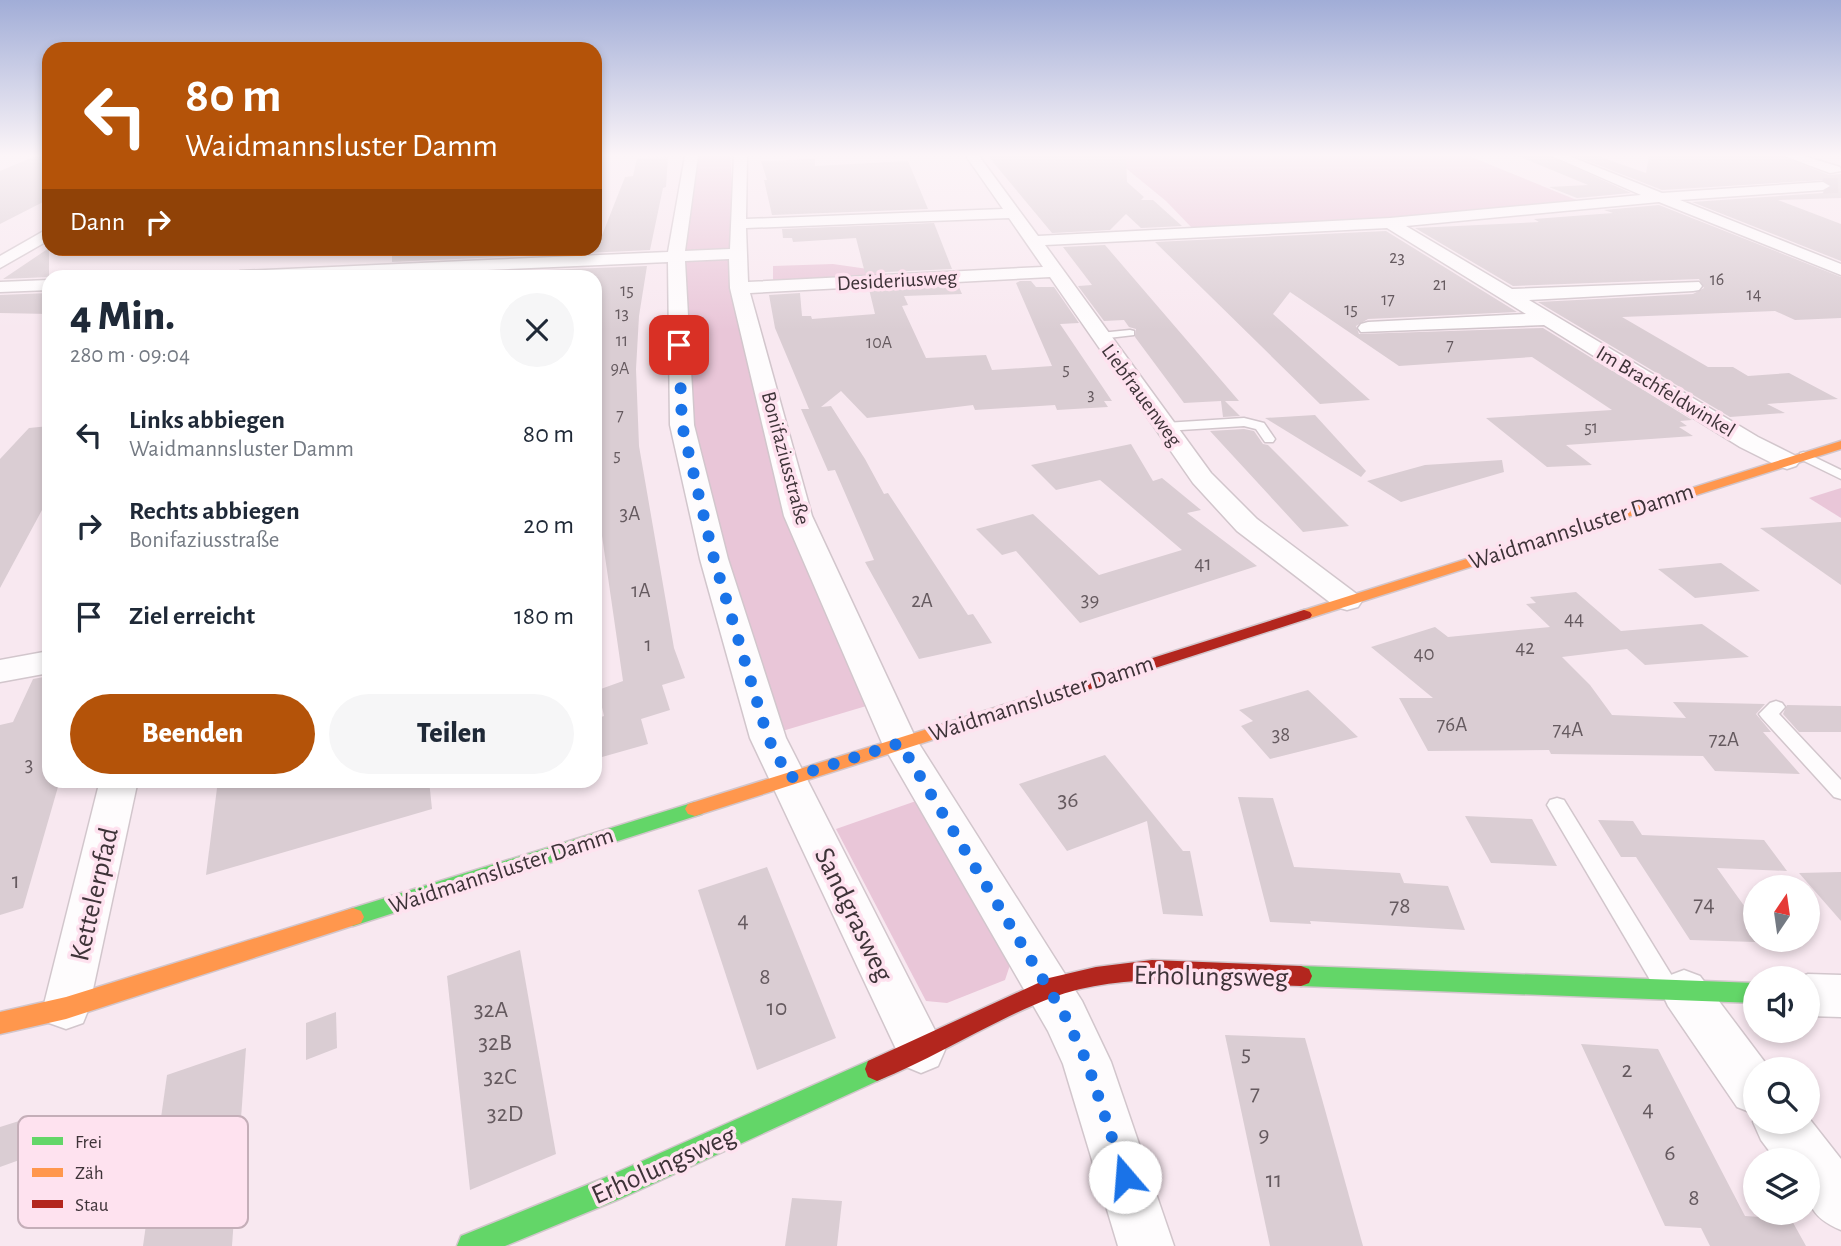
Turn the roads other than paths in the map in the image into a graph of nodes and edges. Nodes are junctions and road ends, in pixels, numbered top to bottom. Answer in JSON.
{"nodes":[{"id":1,"x":682,"y":214,"type":"edge"},
{"id":2,"x":740,"y":214,"type":"edge"},
{"id":3,"x":985,"y":214,"type":"edge"},
{"id":4,"x":1014,"y":214,"type":"edge"},
{"id":5,"x":1483,"y":214,"type":"edge"},
{"id":6,"x":1706,"y":214,"type":"edge"},
{"id":7,"x":1390,"y":223,"type":"junction"},
{"id":8,"x":740,"y":224,"type":"junction"},
{"id":9,"x":42,"y":237,"type":"edge"},
{"id":10,"x":1032,"y":241,"type":"junction"},
{"id":11,"x":372,"y":256,"type":"dead end"},
{"id":12,"x":676,"y":257,"type":"junction"},
{"id":13,"x":0,"y":263,"type":"edge"},
{"id":14,"x":360,"y":270,"type":"edge"},
{"id":15,"x":431,"y":270,"type":"edge"},
{"id":16,"x":1841,"y":270,"type":"edge"},
{"id":17,"x":738,"y":271,"type":"junction"},
{"id":18,"x":1054,"y":272,"type":"junction"},
{"id":19,"x":42,"y":285,"type":"edge"},
{"id":20,"x":1693,"y":286,"type":"dead end"},
{"id":21,"x":0,"y":288,"type":"edge"},
{"id":22,"x":1508,"y":295,"type":"junction"},
{"id":23,"x":1547,"y":319,"type":"junction"},
{"id":24,"x":1368,"y":328,"type":"dead end"},
{"id":25,"x":1129,"y":333,"type":"dead end"},
{"id":26,"x":1100,"y":336,"type":"junction"},
{"id":27,"x":1165,"y":427,"type":"junction"},
{"id":28,"x":1269,"y":439,"type":"dead end"},
{"id":29,"x":1841,"y":445,"type":"edge"},
{"id":30,"x":1796,"y":458,"type":"junction"},
{"id":31,"x":1841,"y":475,"type":"edge"},
{"id":32,"x":1347,"y":601,"type":"junction"},
{"id":33,"x":42,"y":663,"type":"edge"},
{"id":34,"x":0,"y":671,"type":"edge"},
{"id":35,"x":1776,"y":707,"type":"dead end"},
{"id":36,"x":900,"y":743,"type":"junction"},
{"id":37,"x":789,"y":778,"type":"junction"},
{"id":38,"x":117,"y":788,"type":"edge"},
{"id":39,"x":1841,"y":792,"type":"edge"},
{"id":40,"x":1556,"y":805,"type":"dead end"},
{"id":41,"x":1049,"y":988,"type":"junction"},
{"id":42,"x":1676,"y":991,"type":"junction"},
{"id":43,"x":1743,"y":993,"type":"edge"},
{"id":44,"x":1820,"y":995,"type":"edge"},
{"id":45,"x":1841,"y":996,"type":"edge"},
{"id":46,"x":66,"y":1008,"type":"junction"},
{"id":47,"x":0,"y":1023,"type":"edge"},
{"id":48,"x":921,"y":1050,"type":"junction"},
{"id":49,"x":1743,"y":1074,"type":"edge"},
{"id":50,"x":1788,"y":1134,"type":"edge"},
{"id":51,"x":1841,"y":1203,"type":"edge"},
{"id":52,"x":471,"y":1246,"type":"edge"},
{"id":53,"x":1146,"y":1246,"type":"edge"}],
"edges":[{"from":1,"to":12,"type":"street"},
{"from":2,"to":8,"type":"street","name":"Bonifaziusstraße"},
{"from":3,"to":8,"type":"street"},
{"from":4,"to":10,"type":"street","name":"Liebfrauenweg"},
{"from":5,"to":7,"type":"street"},
{"from":6,"to":16,"type":"street"},
{"from":7,"to":10,"type":"street"},
{"from":7,"to":22,"type":"street","name":"Im Brachfeldwinkel"},
{"from":8,"to":17,"type":"street","name":"Bonifaziusstraße"},
{"from":9,"to":13,"type":"street"},
{"from":10,"to":18,"type":"street","name":"Liebfrauenweg"},
{"from":11,"to":14,"type":"street"},
{"from":12,"to":15,"type":"street","name":"Desideriusweg"},
{"from":12,"to":17,"type":"street","name":"Desideriusweg"},
{"from":12,"to":37,"type":"street"},
{"from":17,"to":18,"type":"street","name":"Desideriusweg"},
{"from":17,"to":36,"type":"street","name":"Bonifaziusstraße"},
{"from":18,"to":26,"type":"street","name":"Liebfrauenweg"},
{"from":19,"to":21,"type":"street"},
{"from":20,"to":22,"type":"street"},
{"from":22,"to":23,"type":"street","name":"Im Brachfeldwinkel"},
{"from":23,"to":24,"type":"street"},
{"from":23,"to":30,"type":"street","name":"Im Brachfeldwinkel"},
{"from":25,"to":26,"type":"lane"},
{"from":26,"to":27,"type":"street","name":"Liebfrauenweg"},
{"from":27,"to":28,"type":"lane"},
{"from":27,"to":32,"type":"street","name":"Liebfrauenweg"},
{"from":29,"to":30,"type":"main road","name":"Waidmannsluster Damm"},
{"from":30,"to":31,"type":"lane"},
{"from":30,"to":32,"type":"main road","name":"Waidmannsluster Damm"},
{"from":32,"to":36,"type":"main road","name":"Waidmannsluster Damm"},
{"from":33,"to":34,"type":"street"},
{"from":35,"to":39,"type":"lane"},
{"from":36,"to":37,"type":"main road","name":"Waidmannsluster Damm"},
{"from":36,"to":41,"type":"street"},
{"from":37,"to":46,"type":"main road","name":"Waidmannsluster Damm"},
{"from":37,"to":48,"type":"street","name":"Sandgrasweg"},
{"from":38,"to":46,"type":"street","name":"Kettelerpfad"},
{"from":40,"to":42,"type":"lane"},
{"from":41,"to":42,"type":"main road","name":"Erholungsweg"},
{"from":41,"to":48,"type":"main road","name":"Erholungsweg"},
{"from":41,"to":53,"type":"street"},
{"from":42,"to":43,"type":"main road","name":"Erholungsweg"},
{"from":42,"to":49,"type":"street"},
{"from":44,"to":45,"type":"street"},
{"from":46,"to":47,"type":"main road","name":"Waidmannsluster Damm"},
{"from":48,"to":52,"type":"main road","name":"Erholungsweg"},
{"from":50,"to":51,"type":"street"}]}
